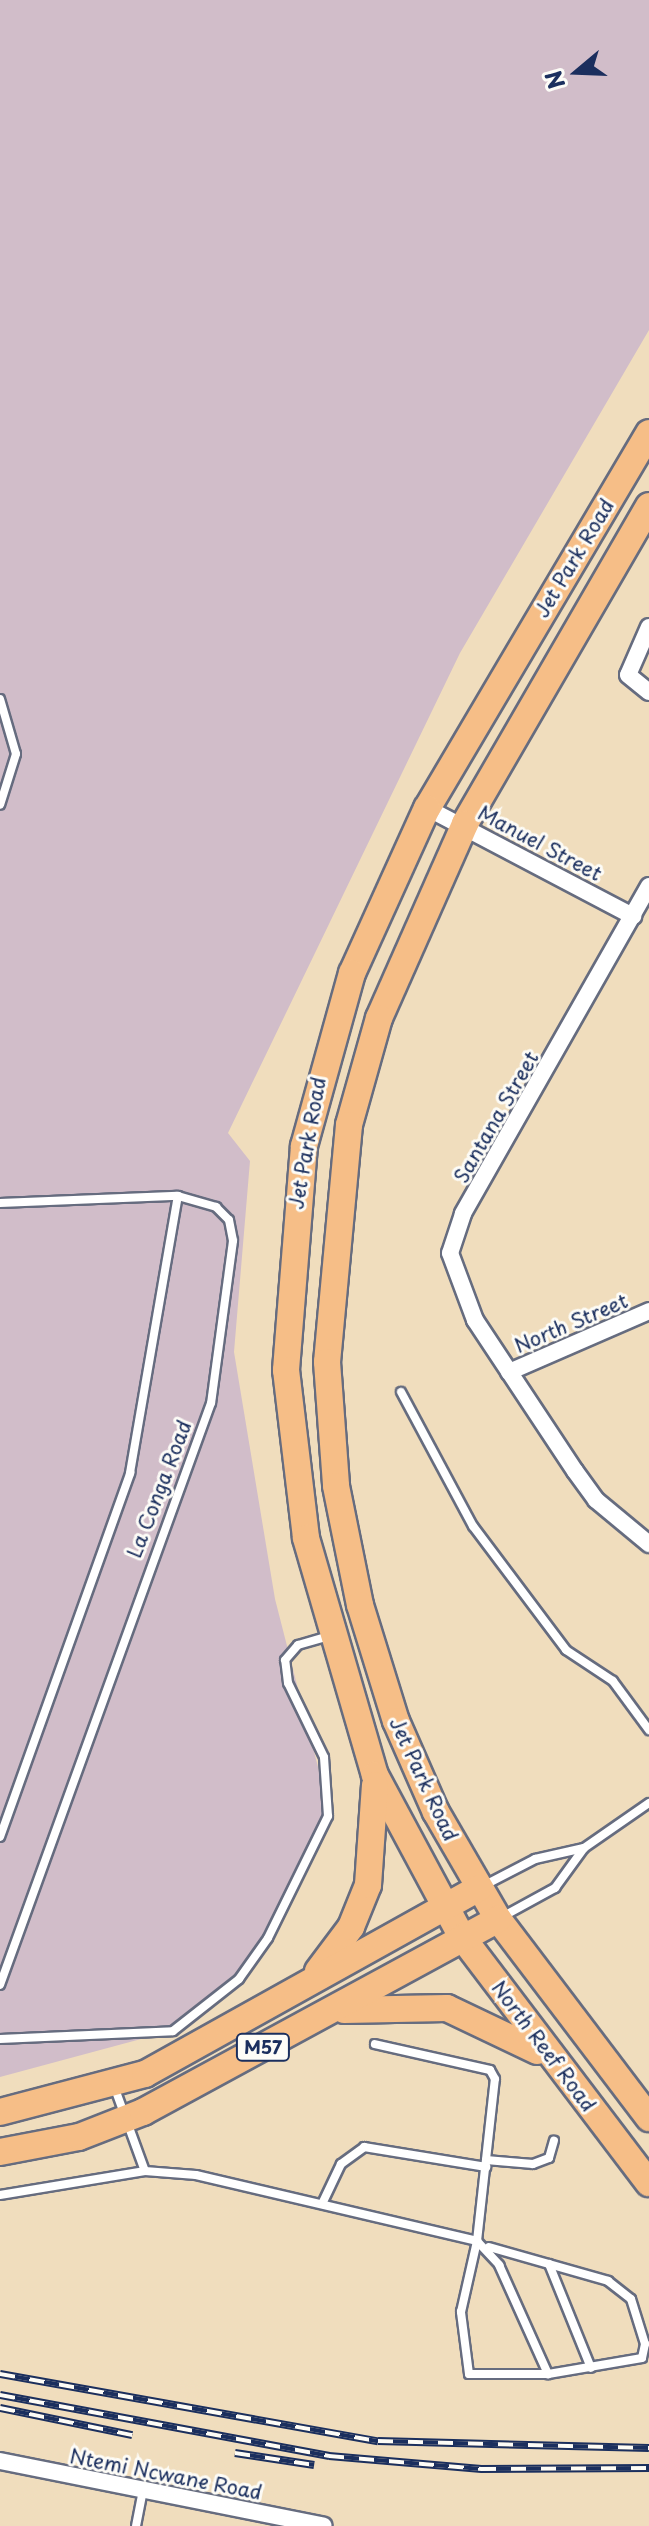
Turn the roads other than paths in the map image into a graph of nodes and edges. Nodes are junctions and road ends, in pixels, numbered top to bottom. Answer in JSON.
{"nodes":[{"id":1,"x":649,"y":433,"type":"edge"},
{"id":2,"x":649,"y":506,"type":"edge"},
{"id":3,"x":649,"y":627,"type":"edge"},
{"id":4,"x":649,"y":692,"type":"edge"},
{"id":5,"x":0,"y":699,"type":"edge"},
{"id":6,"x":0,"y":805,"type":"edge"},
{"id":7,"x":427,"y":808,"type":"junction"},
{"id":8,"x":465,"y":824,"type":"junction"},
{"id":9,"x":649,"y":886,"type":"edge"},
{"id":10,"x":633,"y":916,"type":"junction"},
{"id":11,"x":178,"y":1196,"type":"junction"},
{"id":12,"x":0,"y":1203,"type":"edge"},
{"id":13,"x":649,"y":1311,"type":"edge"},
{"id":14,"x":509,"y":1372,"type":"junction"},
{"id":15,"x":401,"y":1392,"type":"dead end"},
{"id":16,"x":649,"y":1544,"type":"edge"},
{"id":17,"x":330,"y":1636,"type":"junction"},
{"id":18,"x":649,"y":1730,"type":"edge"},
{"id":19,"x":375,"y":1775,"type":"junction"},
{"id":20,"x":649,"y":1803,"type":"edge"},
{"id":21,"x":0,"y":1837,"type":"edge"},
{"id":22,"x":584,"y":1848,"type":"junction"},
{"id":23,"x":479,"y":1888,"type":"junction"},
{"id":24,"x":444,"y":1907,"type":"junction"},
{"id":25,"x":498,"y":1919,"type":"junction"},
{"id":26,"x":462,"y":1937,"type":"junction"},
{"id":27,"x":308,"y":1983,"type":"junction"},
{"id":28,"x":0,"y":1985,"type":"edge"},
{"id":29,"x":323,"y":2014,"type":"junction"},
{"id":30,"x":0,"y":2039,"type":"edge"},
{"id":31,"x":375,"y":2044,"type":"dead end"},
{"id":32,"x":550,"y":2060,"type":"junction"},
{"id":33,"x":113,"y":2085,"type":"junction"},
{"id":34,"x":0,"y":2112,"type":"edge"},
{"id":35,"x":649,"y":2118,"type":"edge"},
{"id":36,"x":127,"y":2119,"type":"junction"},
{"id":37,"x":554,"y":2141,"type":"dead end"},
{"id":38,"x":0,"y":2152,"type":"edge"},
{"id":39,"x":486,"y":2164,"type":"junction"},
{"id":40,"x":145,"y":2171,"type":"junction"},
{"id":41,"x":649,"y":2183,"type":"edge"},
{"id":42,"x":0,"y":2195,"type":"edge"},
{"id":43,"x":322,"y":2204,"type":"junction"},
{"id":44,"x":477,"y":2241,"type":"junction"},
{"id":45,"x":489,"y":2247,"type":"junction"},
{"id":46,"x":549,"y":2264,"type":"junction"},
{"id":47,"x":591,"y":2368,"type":"junction"},
{"id":48,"x":548,"y":2374,"type":"junction"},
{"id":49,"x":0,"y":2461,"type":"edge"},
{"id":50,"x":143,"y":2490,"type":"junction"},
{"id":51,"x":136,"y":2526,"type":"edge"},
{"id":52,"x":324,"y":2526,"type":"edge"}],
"edges":[{"from":1,"to":7,"type":"main road","name":"Jet Park Road"},
{"from":2,"to":8,"type":"main road","name":"Jet Park Road"},
{"from":3,"to":4,"type":"street"},
{"from":5,"to":6,"type":"lane"},
{"from":7,"to":8,"type":"street","name":"Manuel Street"},
{"from":7,"to":17,"type":"main road","name":"Jet Park Road"},
{"from":8,"to":10,"type":"street","name":"Manuel Street"},
{"from":8,"to":23,"type":"main road","name":"Jet Park Road"},
{"from":9,"to":10,"type":"street","name":"Santana Street"},
{"from":10,"to":14,"type":"street","name":"Santana Street"},
{"from":11,"to":12,"type":"lane","name":"La Conga Road"},
{"from":11,"to":21,"type":"lane"},
{"from":11,"to":28,"type":"lane","name":"La Conga Road"},
{"from":13,"to":14,"type":"street","name":"North Street"},
{"from":14,"to":16,"type":"street","name":"Santana Street"},
{"from":15,"to":18,"type":"lane"},
{"from":17,"to":19,"type":"main road","name":"Jet Park Road"},
{"from":17,"to":30,"type":"lane"},
{"from":19,"to":24,"type":"main road","name":"Jet Park Road"},
{"from":19,"to":27,"type":"main road"},
{"from":20,"to":22,"type":"lane"},
{"from":22,"to":23,"type":"lane"},
{"from":22,"to":25,"type":"lane"},
{"from":23,"to":24,"type":"main road","number":"M57"},
{"from":23,"to":25,"type":"main road","name":"North Reef Road"},
{"from":24,"to":26,"type":"main road","name":"North Reef Road"},
{"from":24,"to":27,"type":"main road","number":"M57"},
{"from":25,"to":26,"type":"main road","number":"M57"},
{"from":25,"to":35,"type":"main road","name":"North Reef Road"},
{"from":26,"to":29,"type":"main road","number":"M57"},
{"from":26,"to":32,"type":"main road","name":"North Reef Road"},
{"from":27,"to":33,"type":"main road","number":"M57"},
{"from":29,"to":32,"type":"main road"},
{"from":29,"to":36,"type":"main road","number":"M57"},
{"from":31,"to":39,"type":"lane"},
{"from":32,"to":41,"type":"main road","name":"North Reef Road"},
{"from":33,"to":34,"type":"main road","number":"M57"},
{"from":33,"to":36,"type":"lane"},
{"from":36,"to":38,"type":"main road","number":"M57"},
{"from":36,"to":40,"type":"lane"},
{"from":37,"to":39,"type":"lane"},
{"from":39,"to":43,"type":"lane"},
{"from":39,"to":44,"type":"lane"},
{"from":40,"to":42,"type":"lane"},
{"from":40,"to":43,"type":"lane"},
{"from":43,"to":44,"type":"lane"},
{"from":44,"to":45,"type":"lane"},
{"from":44,"to":48,"type":"lane"},
{"from":45,"to":46,"type":"lane"},
{"from":45,"to":48,"type":"lane"},
{"from":46,"to":47,"type":"lane"},
{"from":46,"to":47,"type":"lane"},
{"from":47,"to":48,"type":"lane"},
{"from":49,"to":50,"type":"street","name":"Ntemi Ncwane Road"},
{"from":50,"to":51,"type":"lane"},
{"from":50,"to":52,"type":"street","name":"Ntemi Ncwane Road"}]}
